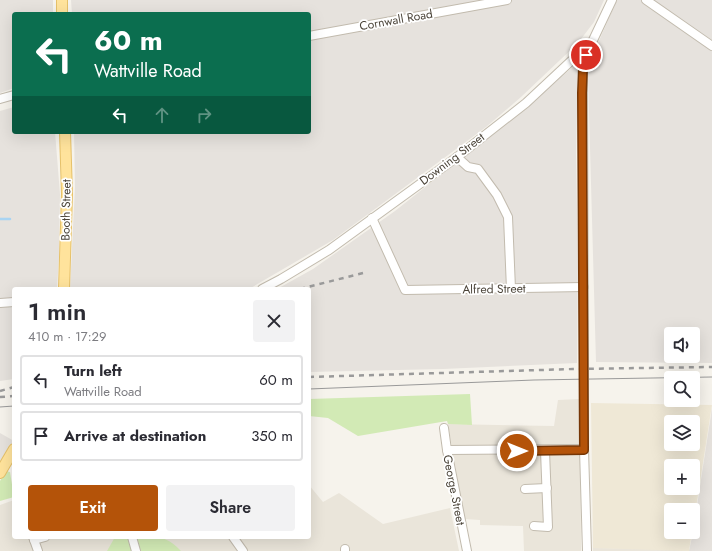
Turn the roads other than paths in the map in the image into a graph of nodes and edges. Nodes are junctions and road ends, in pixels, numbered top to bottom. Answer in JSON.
{"nodes":[{"id":1,"x":62,"y":0,"type":"edge"},
{"id":2,"x":507,"y":0,"type":"edge"},
{"id":3,"x":612,"y":0,"type":"edge"},
{"id":4,"x":646,"y":0,"type":"edge"},
{"id":5,"x":62,"y":12,"type":"edge"},
{"id":6,"x":311,"y":36,"type":"edge"},
{"id":7,"x":712,"y":46,"type":"edge"},
{"id":8,"x":586,"y":55,"type":"junction"},
{"id":9,"x":12,"y":96,"type":"edge"},
{"id":10,"x":0,"y":99,"type":"edge"},
{"id":11,"x":65,"y":134,"type":"edge"},
{"id":12,"x":457,"y":157,"type":"junction"},
{"id":13,"x":372,"y":218,"type":"junction"},
{"id":14,"x":64,"y":287,"type":"edge"},
{"id":15,"x":266,"y":287,"type":"edge"},
{"id":16,"x":584,"y":287,"type":"junction"},
{"id":17,"x":511,"y":289,"type":"junction"},
{"id":18,"x":12,"y":302,"type":"edge"},
{"id":19,"x":0,"y":303,"type":"edge"},
{"id":20,"x":444,"y":428,"type":"dead end"},
{"id":21,"x":447,"y":450,"type":"junction"},
{"id":22,"x":584,"y":450,"type":"junction"},
{"id":23,"x":545,"y":451,"type":"junction"},
{"id":24,"x":12,"y":455,"type":"edge"},
{"id":25,"x":0,"y":473,"type":"edge"},
{"id":26,"x":525,"y":488,"type":"dead end"},
{"id":27,"x":547,"y":488,"type":"junction"},
{"id":28,"x":534,"y":526,"type":"dead end"},
{"id":29,"x":33,"y":539,"type":"edge"},
{"id":30,"x":133,"y":539,"type":"edge"},
{"id":31,"x":234,"y":539,"type":"edge"},
{"id":32,"x":38,"y":551,"type":"edge"},
{"id":33,"x":136,"y":551,"type":"edge"},
{"id":34,"x":243,"y":551,"type":"edge"},
{"id":35,"x":466,"y":551,"type":"edge"},
{"id":36,"x":587,"y":551,"type":"edge"}],
"edges":[{"from":1,"to":5,"type":"main road"},
{"from":2,"to":6,"type":"street","name":"Cornwall Road"},
{"from":3,"to":8,"type":"street"},
{"from":4,"to":7,"type":"street"},
{"from":8,"to":12,"type":"street","name":"Downing Street"},
{"from":8,"to":16,"type":"street"},
{"from":9,"to":10,"type":"street"},
{"from":11,"to":14,"type":"main road","name":"Booth Street"},
{"from":12,"to":13,"type":"street","name":"Downing Street"},
{"from":12,"to":17,"type":"street"},
{"from":13,"to":15,"type":"street","name":"Downing Street"},
{"from":13,"to":17,"type":"street","name":"Alfred Street"},
{"from":16,"to":17,"type":"street","name":"Alfred Street"},
{"from":16,"to":22,"type":"street","bridge":true},
{"from":18,"to":19,"type":"street"},
{"from":20,"to":21,"type":"street","name":"George Street"},
{"from":21,"to":23,"type":"street"},
{"from":21,"to":35,"type":"street","name":"George Street"},
{"from":22,"to":23,"type":"street"},
{"from":22,"to":36,"type":"street"},
{"from":23,"to":27,"type":"street"},
{"from":24,"to":25,"type":"main road"},
{"from":26,"to":27,"type":"street"},
{"from":27,"to":28,"type":"street"},
{"from":29,"to":32,"type":"street"},
{"from":30,"to":33,"type":"street"},
{"from":31,"to":34,"type":"street"}]}
